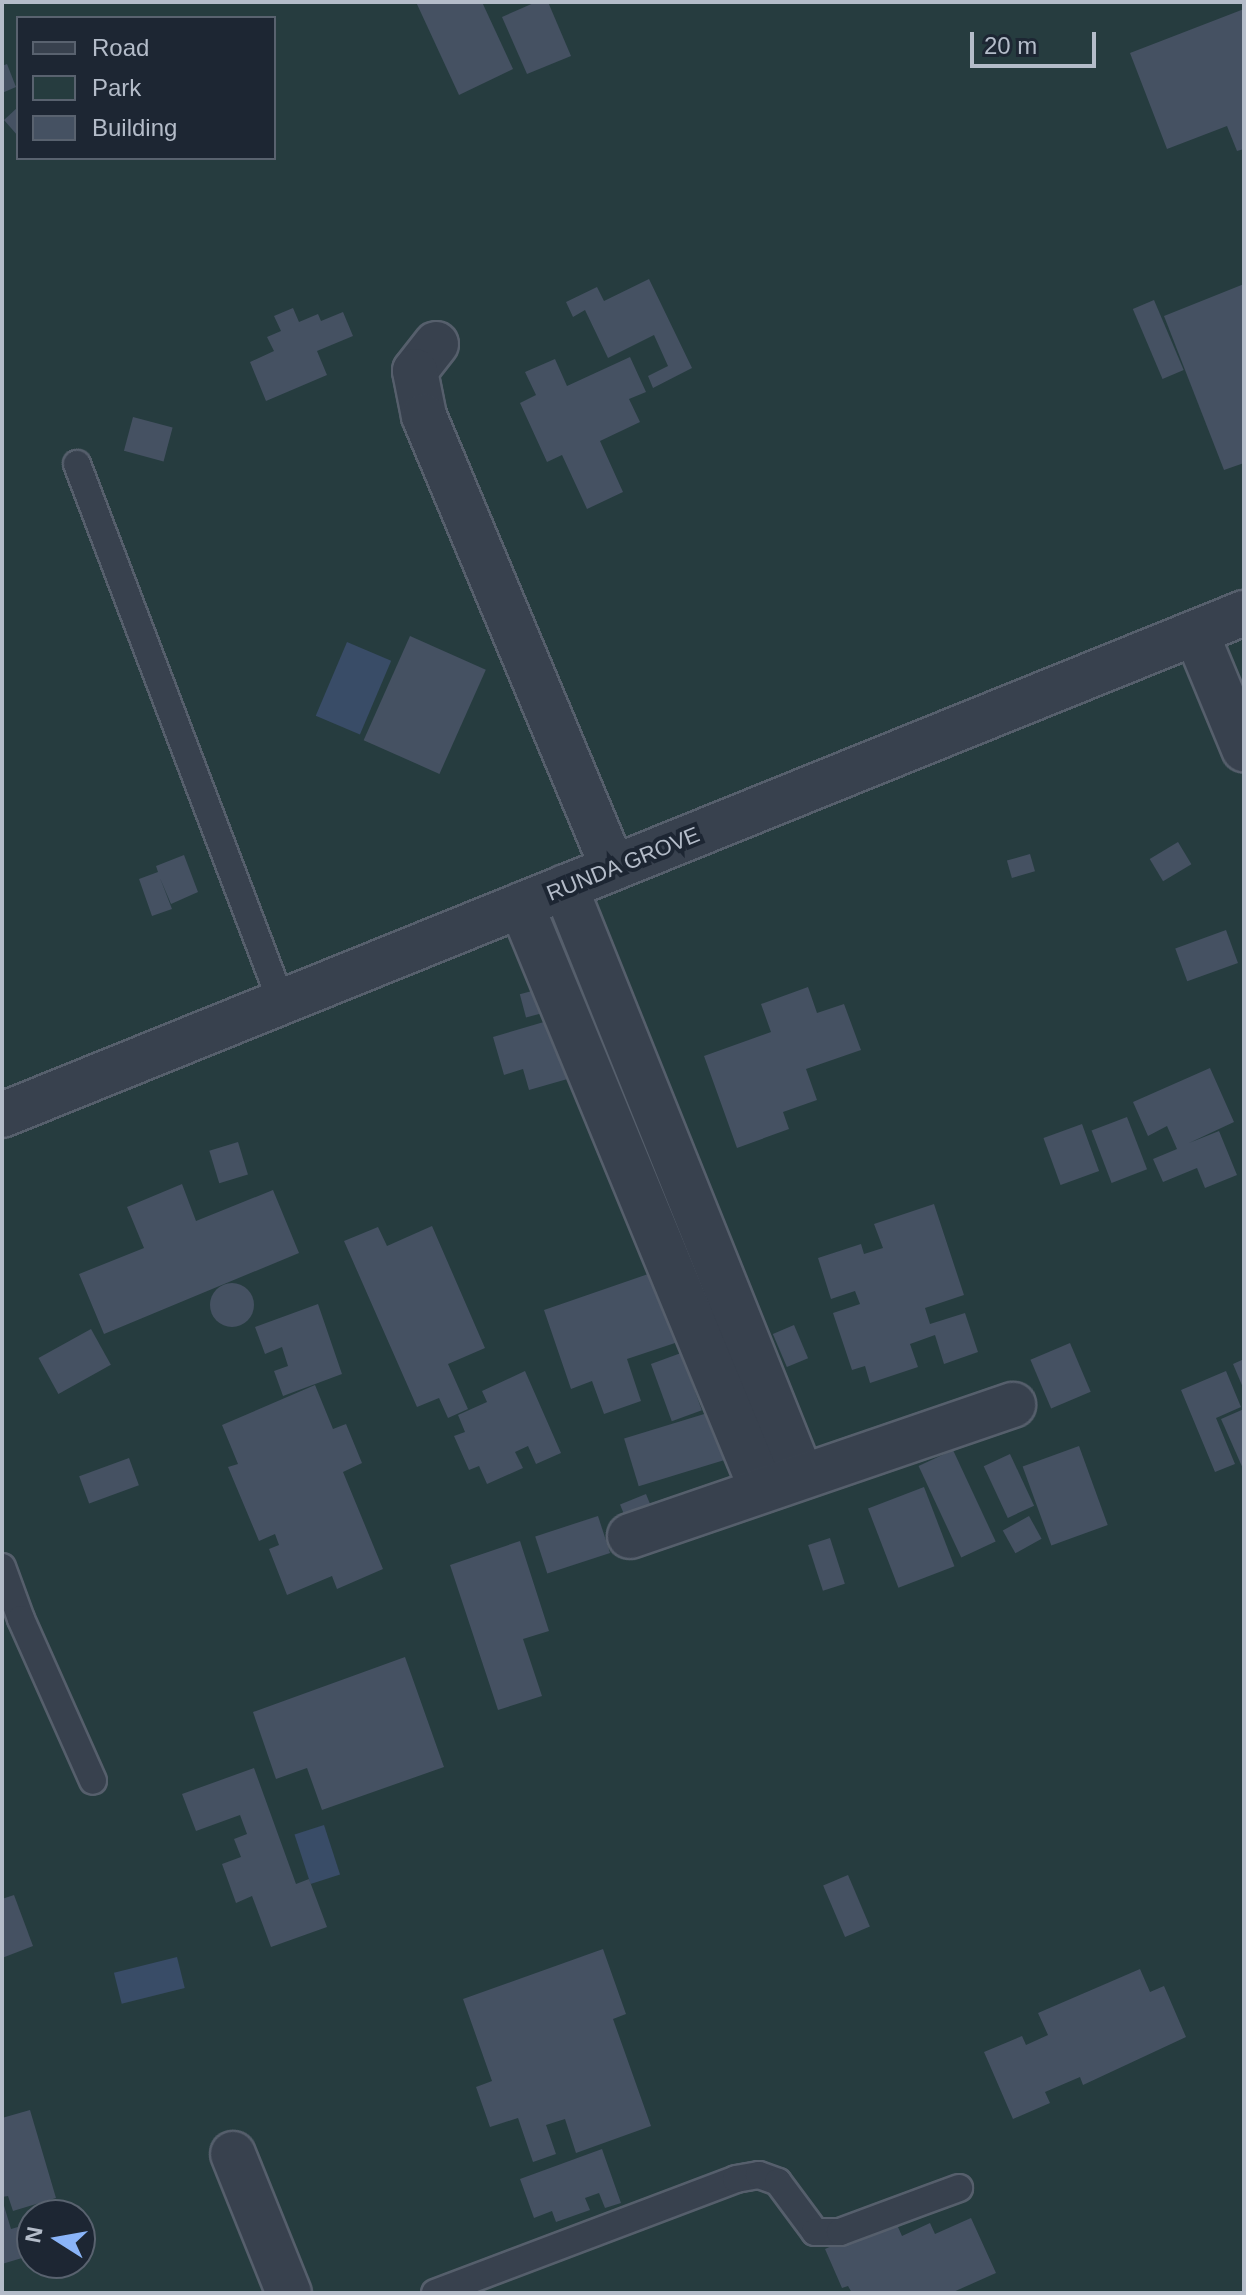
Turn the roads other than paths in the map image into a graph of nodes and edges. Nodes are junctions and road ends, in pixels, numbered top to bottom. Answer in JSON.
{"nodes":[{"id":1,"x":436,"y":344,"type":"dead end"},
{"id":2,"x":77,"y":464,"type":"dead end"},
{"id":3,"x":1244,"y":613,"type":"edge"},
{"id":4,"x":1196,"y":633,"type":"junction"},
{"id":5,"x":1244,"y":749,"type":"edge"},
{"id":6,"x":613,"y":868,"type":"junction"},
{"id":7,"x":565,"y":887,"type":"junction"},
{"id":8,"x":521,"y":905,"type":"junction"},
{"id":9,"x":281,"y":1001,"type":"junction"},
{"id":10,"x":2,"y":1115,"type":"edge"},
{"id":11,"x":1013,"y":1405,"type":"dead end"},
{"id":12,"x":782,"y":1483,"type":"junction"},
{"id":13,"x":630,"y":1536,"type":"dead end"},
{"id":14,"x":2,"y":1567,"type":"edge"},
{"id":15,"x":93,"y":1781,"type":"dead end"},
{"id":16,"x":233,"y":2154,"type":"dead end"},
{"id":17,"x":959,"y":2188,"type":"dead end"},
{"id":18,"x":289,"y":2293,"type":"edge"},
{"id":19,"x":435,"y":2293,"type":"edge"}],
"edges":[{"from":1,"to":6,"type":"street"},
{"from":2,"to":9,"type":"lane"},
{"from":3,"to":4,"type":"street","name":"RUNDA GROVE"},
{"from":4,"to":5,"type":"street"},
{"from":4,"to":6,"type":"street","name":"RUNDA GROVE"},
{"from":6,"to":7,"type":"street","name":"RUNDA GROVE"},
{"from":7,"to":8,"type":"street","name":"RUNDA GROVE"},
{"from":7,"to":12,"type":"street"},
{"from":8,"to":9,"type":"street","name":"RUNDA GROVE"},
{"from":8,"to":12,"type":"street"},
{"from":9,"to":10,"type":"street","name":"RUNDA GROVE"},
{"from":11,"to":12,"type":"street"},
{"from":12,"to":13,"type":"street"},
{"from":14,"to":15,"type":"lane"},
{"from":16,"to":18,"type":"street"},
{"from":17,"to":19,"type":"lane"}]}
